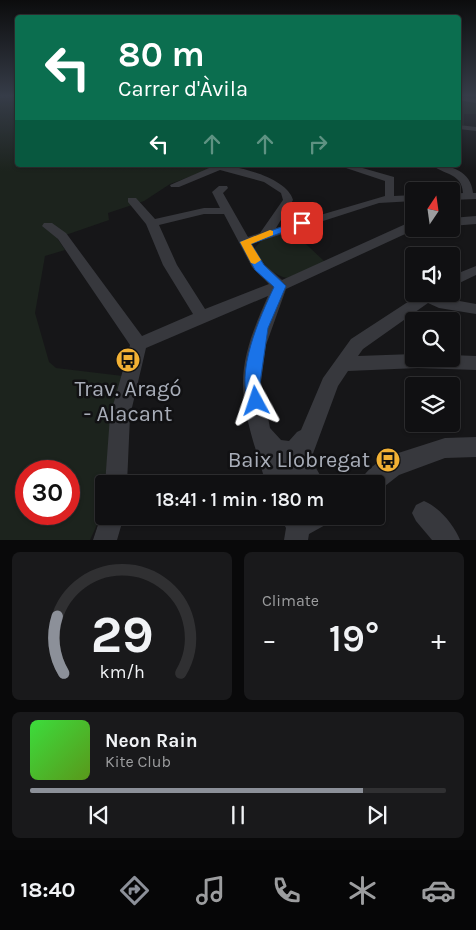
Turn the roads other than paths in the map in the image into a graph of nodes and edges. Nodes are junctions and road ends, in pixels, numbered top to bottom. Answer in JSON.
{"nodes":[{"id":1,"x":461,"y":127,"type":"edge"},
{"id":2,"x":476,"y":129,"type":"edge"},
{"id":3,"x":219,"y":167,"type":"edge"},
{"id":4,"x":225,"y":167,"type":"edge"},
{"id":5,"x":349,"y":167,"type":"edge"},
{"id":6,"x":442,"y":167,"type":"edge"},
{"id":7,"x":175,"y":184,"type":"dead end"},
{"id":8,"x":224,"y":188,"type":"dead end"},
{"id":9,"x":472,"y":196,"type":"edge"},
{"id":10,"x":387,"y":198,"type":"junction"},
{"id":11,"x":405,"y":198,"type":"edge"},
{"id":12,"x":132,"y":200,"type":"dead end"},
{"id":13,"x":226,"y":212,"type":"junction"},
{"id":14,"x":476,"y":220,"type":"edge"},
{"id":15,"x":460,"y":221,"type":"edge"},
{"id":16,"x":152,"y":222,"type":"junction"},
{"id":17,"x":48,"y":226,"type":"dead end"},
{"id":18,"x":405,"y":229,"type":"edge"},
{"id":19,"x":266,"y":234,"type":"junction"},
{"id":20,"x":245,"y":242,"type":"junction"},
{"id":21,"x":476,"y":270,"type":"edge"},
{"id":22,"x":460,"y":278,"type":"edge"},
{"id":23,"x":280,"y":286,"type":"junction"},
{"id":24,"x":419,"y":302,"type":"edge"},
{"id":25,"x":438,"y":302,"type":"edge"},
{"id":26,"x":476,"y":309,"type":"edge"},
{"id":27,"x":202,"y":316,"type":"junction"},
{"id":28,"x":139,"y":344,"type":"junction"},
{"id":29,"x":476,"y":363,"type":"edge"},
{"id":30,"x":344,"y":364,"type":"junction"},
{"id":31,"x":262,"y":430,"type":"junction"},
{"id":32,"x":309,"y":432,"type":"junction"},
{"id":33,"x":476,"y":447,"type":"edge"},
{"id":34,"x":300,"y":460,"type":"junction"},
{"id":35,"x":117,"y":475,"type":"edge"},
{"id":36,"x":274,"y":475,"type":"edge"},
{"id":37,"x":291,"y":475,"type":"edge"},
{"id":38,"x":309,"y":475,"type":"edge"},
{"id":39,"x":314,"y":475,"type":"edge"},
{"id":40,"x":380,"y":475,"type":"edge"},
{"id":41,"x":424,"y":513,"type":"dead end"},
{"id":42,"x":109,"y":525,"type":"edge"},
{"id":43,"x":105,"y":540,"type":"edge"},
{"id":44,"x":448,"y":540,"type":"edge"}],
"edges":[{"from":1,"to":2,"type":"street"},
{"from":3,"to":7,"type":"street"},
{"from":4,"to":19,"type":"street"},
{"from":5,"to":10,"type":"street"},
{"from":6,"to":9,"type":"street"},
{"from":8,"to":13,"type":"street"},
{"from":10,"to":11,"type":"street"},
{"from":10,"to":19,"type":"street"},
{"from":12,"to":16,"type":"street"},
{"from":13,"to":16,"type":"street"},
{"from":13,"to":20,"type":"street"},
{"from":14,"to":15,"type":"street"},
{"from":16,"to":27,"type":"street"},
{"from":17,"to":28,"type":"street"},
{"from":18,"to":23,"type":"street"},
{"from":19,"to":20,"type":"street"},
{"from":20,"to":23,"type":"street"},
{"from":21,"to":22,"type":"street"},
{"from":23,"to":27,"type":"street"},
{"from":23,"to":31,"type":"street"},
{"from":24,"to":30,"type":"street"},
{"from":25,"to":26,"type":"street"},
{"from":27,"to":28,"type":"street"},
{"from":28,"to":35,"type":"street"},
{"from":29,"to":30,"type":"street"},
{"from":30,"to":32,"type":"street"},
{"from":31,"to":32,"type":"street"},
{"from":31,"to":36,"type":"street"},
{"from":32,"to":34,"type":"street"},
{"from":32,"to":39,"type":"street"},
{"from":33,"to":40,"type":"street"},
{"from":34,"to":37,"type":"street"},
{"from":34,"to":38,"type":"street"},
{"from":41,"to":44,"type":"street"},
{"from":42,"to":43,"type":"street"}]}
